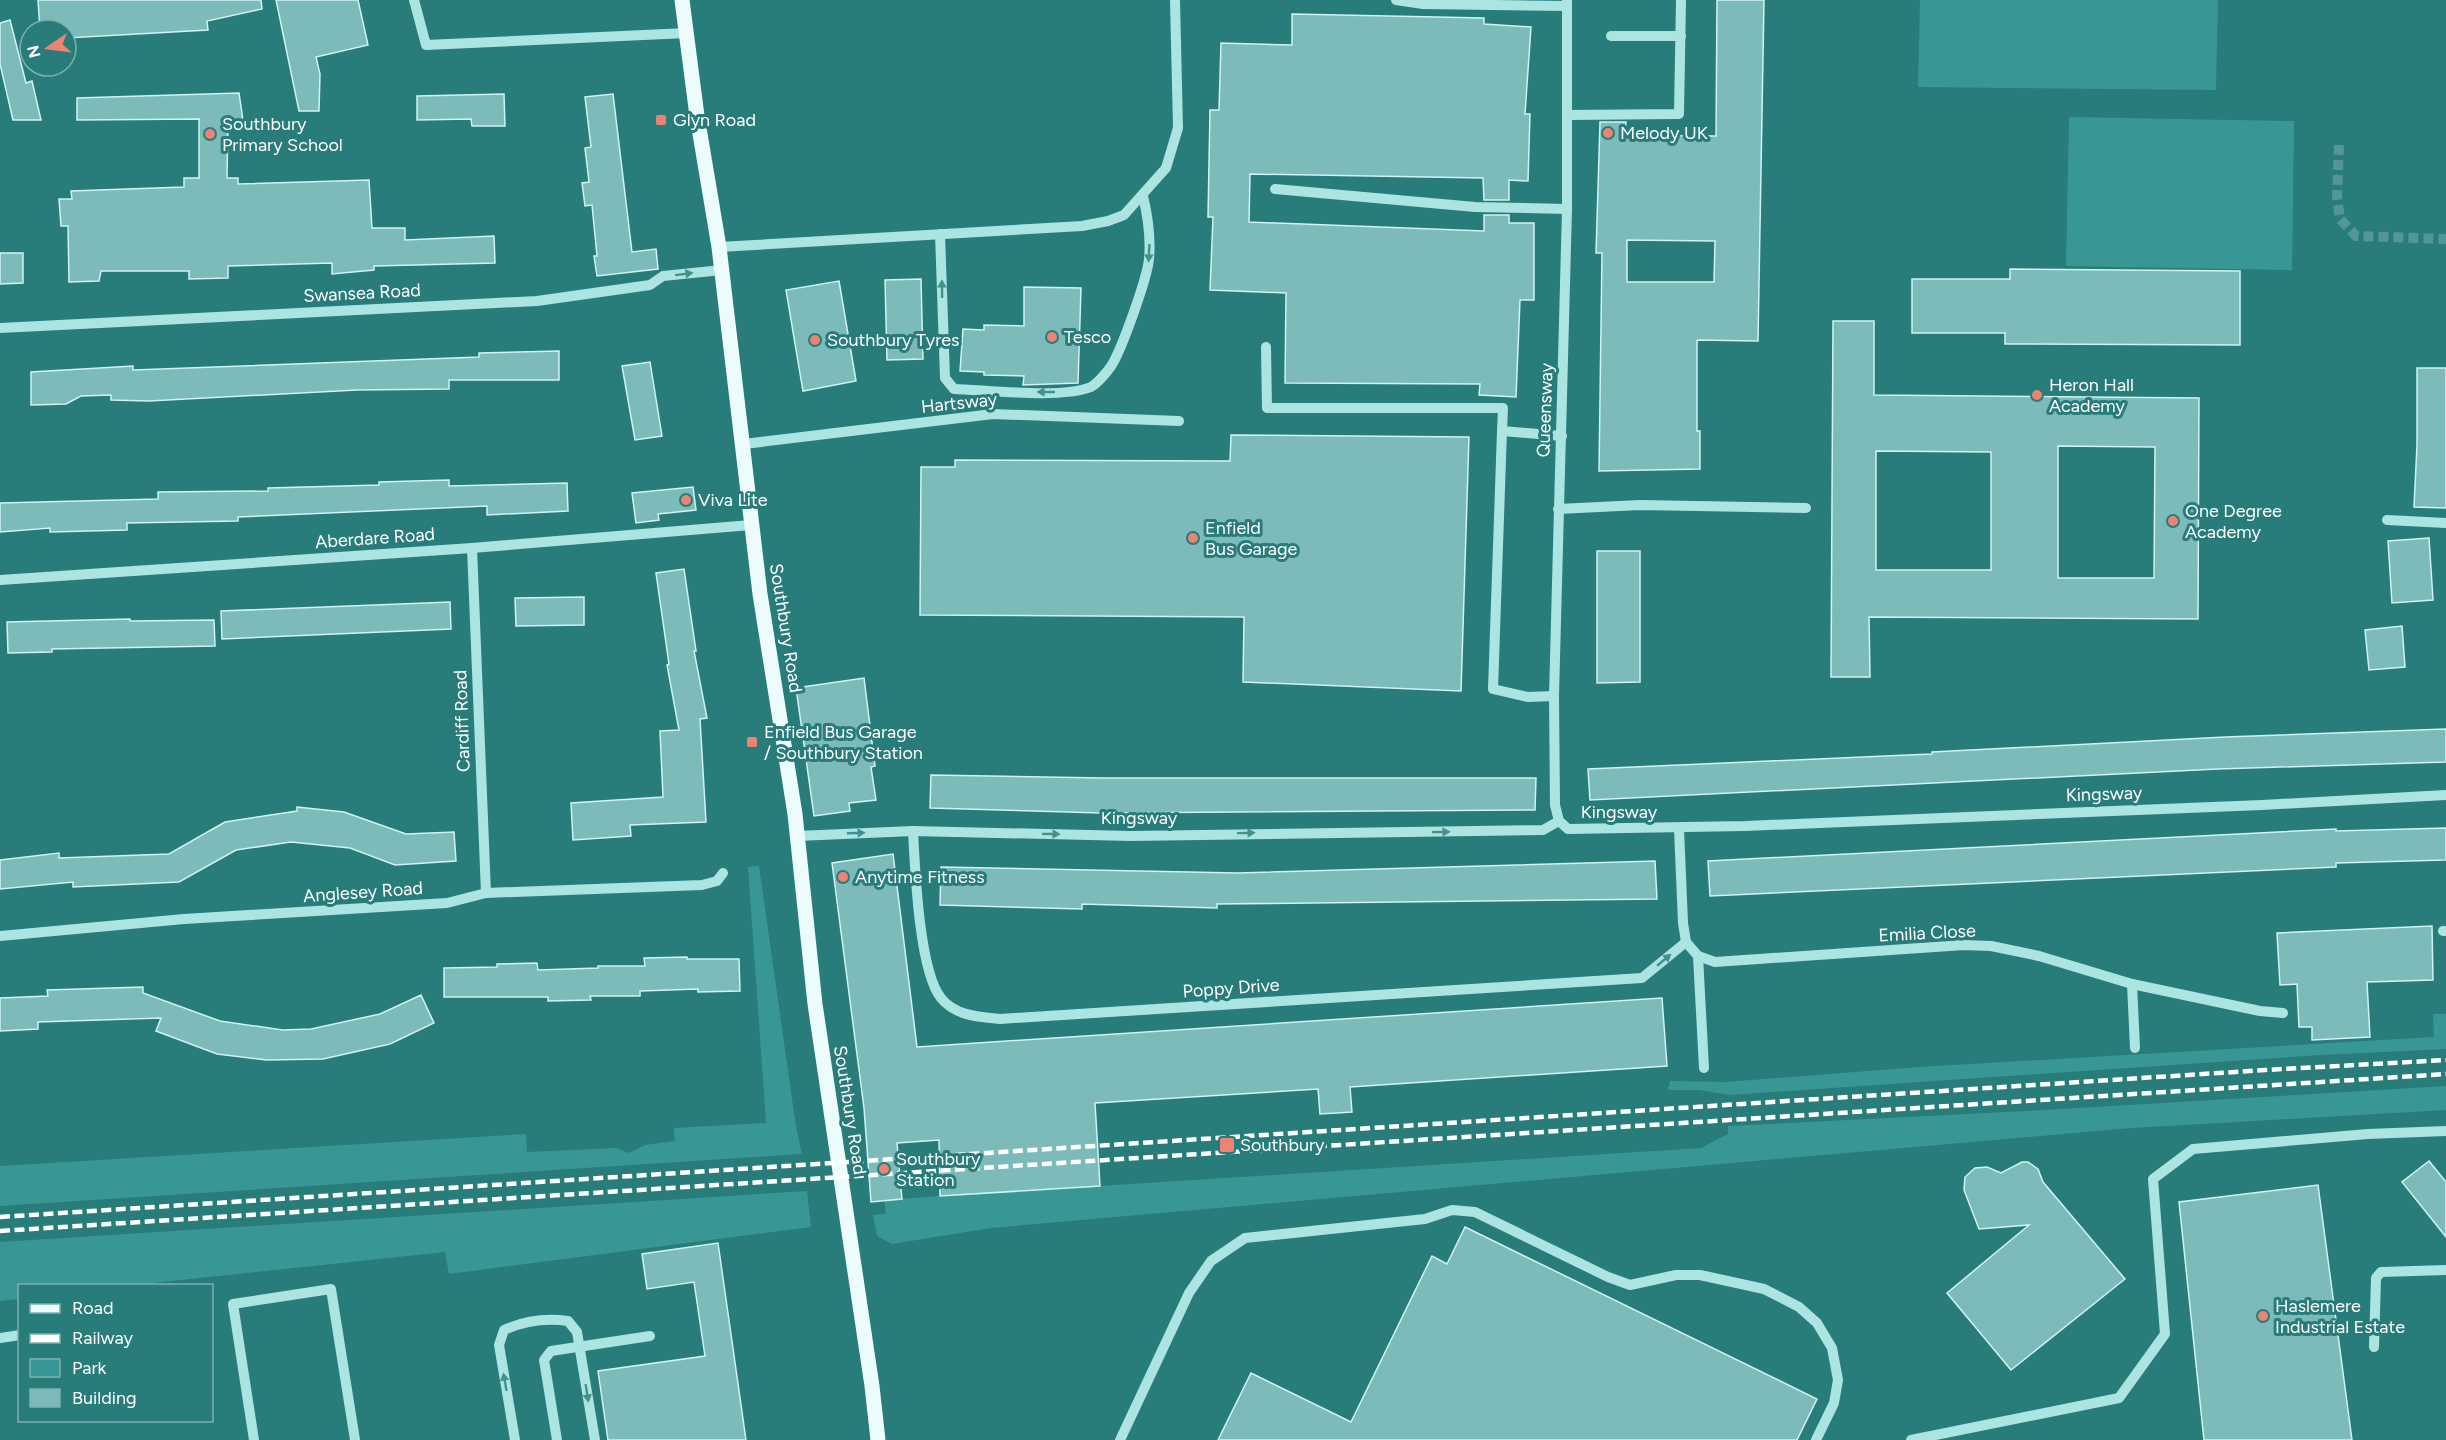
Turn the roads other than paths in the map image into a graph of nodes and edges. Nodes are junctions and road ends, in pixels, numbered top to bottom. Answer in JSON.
{"nodes":[{"id":1,"x":414,"y":0,"type":"edge"},
{"id":2,"x":682,"y":0,"type":"edge"},
{"id":3,"x":1175,"y":0,"type":"edge"},
{"id":4,"x":1396,"y":0,"type":"edge"},
{"id":5,"x":1681,"y":0,"type":"edge"},
{"id":6,"x":1567,"y":3,"type":"edge"},
{"id":7,"x":687,"y":33,"type":"junction"},
{"id":8,"x":1611,"y":36,"type":"dead end"},
{"id":9,"x":1681,"y":36,"type":"junction"},
{"id":10,"x":1568,"y":115,"type":"junction"},
{"id":11,"x":1275,"y":189,"type":"dead end"},
{"id":12,"x":1143,"y":196,"type":"junction"},
{"id":13,"x":1567,"y":208,"type":"junction"},
{"id":14,"x":940,"y":234,"type":"junction"},
{"id":15,"x":719,"y":247,"type":"junction"},
{"id":16,"x":722,"y":270,"type":"junction"},
{"id":17,"x":0,"y":328,"type":"edge"},
{"id":18,"x":1266,"y":347,"type":"dead end"},
{"id":19,"x":1179,"y":421,"type":"dead end"},
{"id":20,"x":1502,"y":431,"type":"junction"},
{"id":21,"x":1562,"y":436,"type":"junction"},
{"id":22,"x":744,"y":444,"type":"junction"},
{"id":23,"x":1806,"y":508,"type":"dead end"},
{"id":24,"x":1558,"y":509,"type":"junction"},
{"id":25,"x":2387,"y":520,"type":"dead end"},
{"id":26,"x":2446,"y":523,"type":"edge"},
{"id":27,"x":751,"y":525,"type":"junction"},
{"id":28,"x":471,"y":548,"type":"junction"},
{"id":29,"x":0,"y":580,"type":"edge"},
{"id":30,"x":1554,"y":696,"type":"junction"},
{"id":31,"x":2446,"y":795,"type":"edge"},
{"id":32,"x":1559,"y":821,"type":"junction"},
{"id":33,"x":1678,"y":829,"type":"junction"},
{"id":34,"x":913,"y":831,"type":"junction"},
{"id":35,"x":797,"y":836,"type":"junction"},
{"id":36,"x":723,"y":873,"type":"dead end"},
{"id":37,"x":486,"y":893,"type":"junction"},
{"id":38,"x":0,"y":936,"type":"edge"},
{"id":39,"x":1686,"y":942,"type":"junction"},
{"id":40,"x":1698,"y":956,"type":"junction"},
{"id":41,"x":2132,"y":984,"type":"junction"},
{"id":42,"x":2283,"y":1013,"type":"dead end"},
{"id":43,"x":2135,"y":1048,"type":"dead end"},
{"id":44,"x":1704,"y":1068,"type":"dead end"},
{"id":45,"x":2446,"y":1131,"type":"edge"},
{"id":46,"x":2446,"y":1270,"type":"edge"},
{"id":47,"x":18,"y":1335,"type":"edge"},
{"id":48,"x":650,"y":1336,"type":"dead end"},
{"id":49,"x":0,"y":1338,"type":"edge"},
{"id":50,"x":580,"y":1347,"type":"junction"},
{"id":51,"x":2374,"y":1347,"type":"dead end"},
{"id":52,"x":254,"y":1440,"type":"edge"},
{"id":53,"x":355,"y":1440,"type":"edge"},
{"id":54,"x":515,"y":1440,"type":"edge"},
{"id":55,"x":557,"y":1440,"type":"edge"},
{"id":56,"x":595,"y":1440,"type":"edge"},
{"id":57,"x":878,"y":1440,"type":"edge"},
{"id":58,"x":1120,"y":1440,"type":"edge"},
{"id":59,"x":1816,"y":1440,"type":"edge"},
{"id":60,"x":1911,"y":1440,"type":"edge"}],
"edges":[{"from":1,"to":7,"type":"street"},
{"from":2,"to":7,"type":"main road","name":"Southbury Road"},
{"from":3,"to":12,"type":"street"},
{"from":4,"to":6,"type":"street"},
{"from":5,"to":9,"type":"street"},
{"from":6,"to":10,"type":"street","name":"Queensway"},
{"from":7,"to":15,"type":"main road","name":"Southbury Road"},
{"from":8,"to":9,"type":"street"},
{"from":9,"to":10,"type":"street"},
{"from":10,"to":13,"type":"street","name":"Queensway"},
{"from":11,"to":13,"type":"street"},
{"from":12,"to":14,"type":"street"},
{"from":12,"to":14,"type":"street","one_way":true},
{"from":13,"to":21,"type":"street","name":"Queensway"},
{"from":14,"to":15,"type":"street"},
{"from":15,"to":16,"type":"main road","name":"Southbury Road"},
{"from":17,"to":16,"type":"street","name":"Swansea Road","one_way":true},
{"from":16,"to":22,"type":"main road","name":"Southbury Road"},
{"from":18,"to":20,"type":"street"},
{"from":19,"to":22,"type":"street","name":"Hartsway"},
{"from":20,"to":21,"type":"street"},
{"from":20,"to":30,"type":"street"},
{"from":21,"to":24,"type":"street","name":"Queensway"},
{"from":22,"to":27,"type":"main road","name":"Southbury Road"},
{"from":23,"to":24,"type":"street"},
{"from":24,"to":30,"type":"street","name":"Queensway"},
{"from":25,"to":26,"type":"street"},
{"from":27,"to":28,"type":"street","name":"Aberdare Road"},
{"from":27,"to":35,"type":"main road","name":"Southbury Road"},
{"from":28,"to":29,"type":"street","name":"Aberdare Road"},
{"from":28,"to":37,"type":"street","name":"Cardiff Road"},
{"from":30,"to":32,"type":"street","name":"Queensway"},
{"from":31,"to":33,"type":"street","name":"Kingsway"},
{"from":32,"to":33,"type":"street","name":"Kingsway"},
{"from":34,"to":32,"type":"street","name":"Kingsway","one_way":true},
{"from":33,"to":39,"type":"street"},
{"from":35,"to":34,"type":"street","name":"Kingsway","one_way":true},
{"from":34,"to":39,"type":"street","name":"Poppy Drive","one_way":true},
{"from":35,"to":57,"type":"main road","name":"Southbury Road"},
{"from":36,"to":37,"type":"street","name":"Anglesey Road"},
{"from":37,"to":38,"type":"street","name":"Anglesey Road"},
{"from":39,"to":40,"type":"street"},
{"from":40,"to":41,"type":"street","name":"Emilia Close"},
{"from":40,"to":44,"type":"street"},
{"from":41,"to":42,"type":"street","name":"Emilia Close"},
{"from":41,"to":43,"type":"street"},
{"from":45,"to":60,"type":"street"},
{"from":46,"to":51,"type":"street"},
{"from":47,"to":49,"type":"street"},
{"from":48,"to":50,"type":"street"},
{"from":54,"to":50,"type":"street","one_way":true},
{"from":50,"to":55,"type":"street"},
{"from":50,"to":56,"type":"street","one_way":true},
{"from":52,"to":53,"type":"street"},
{"from":58,"to":59,"type":"street"}]}
